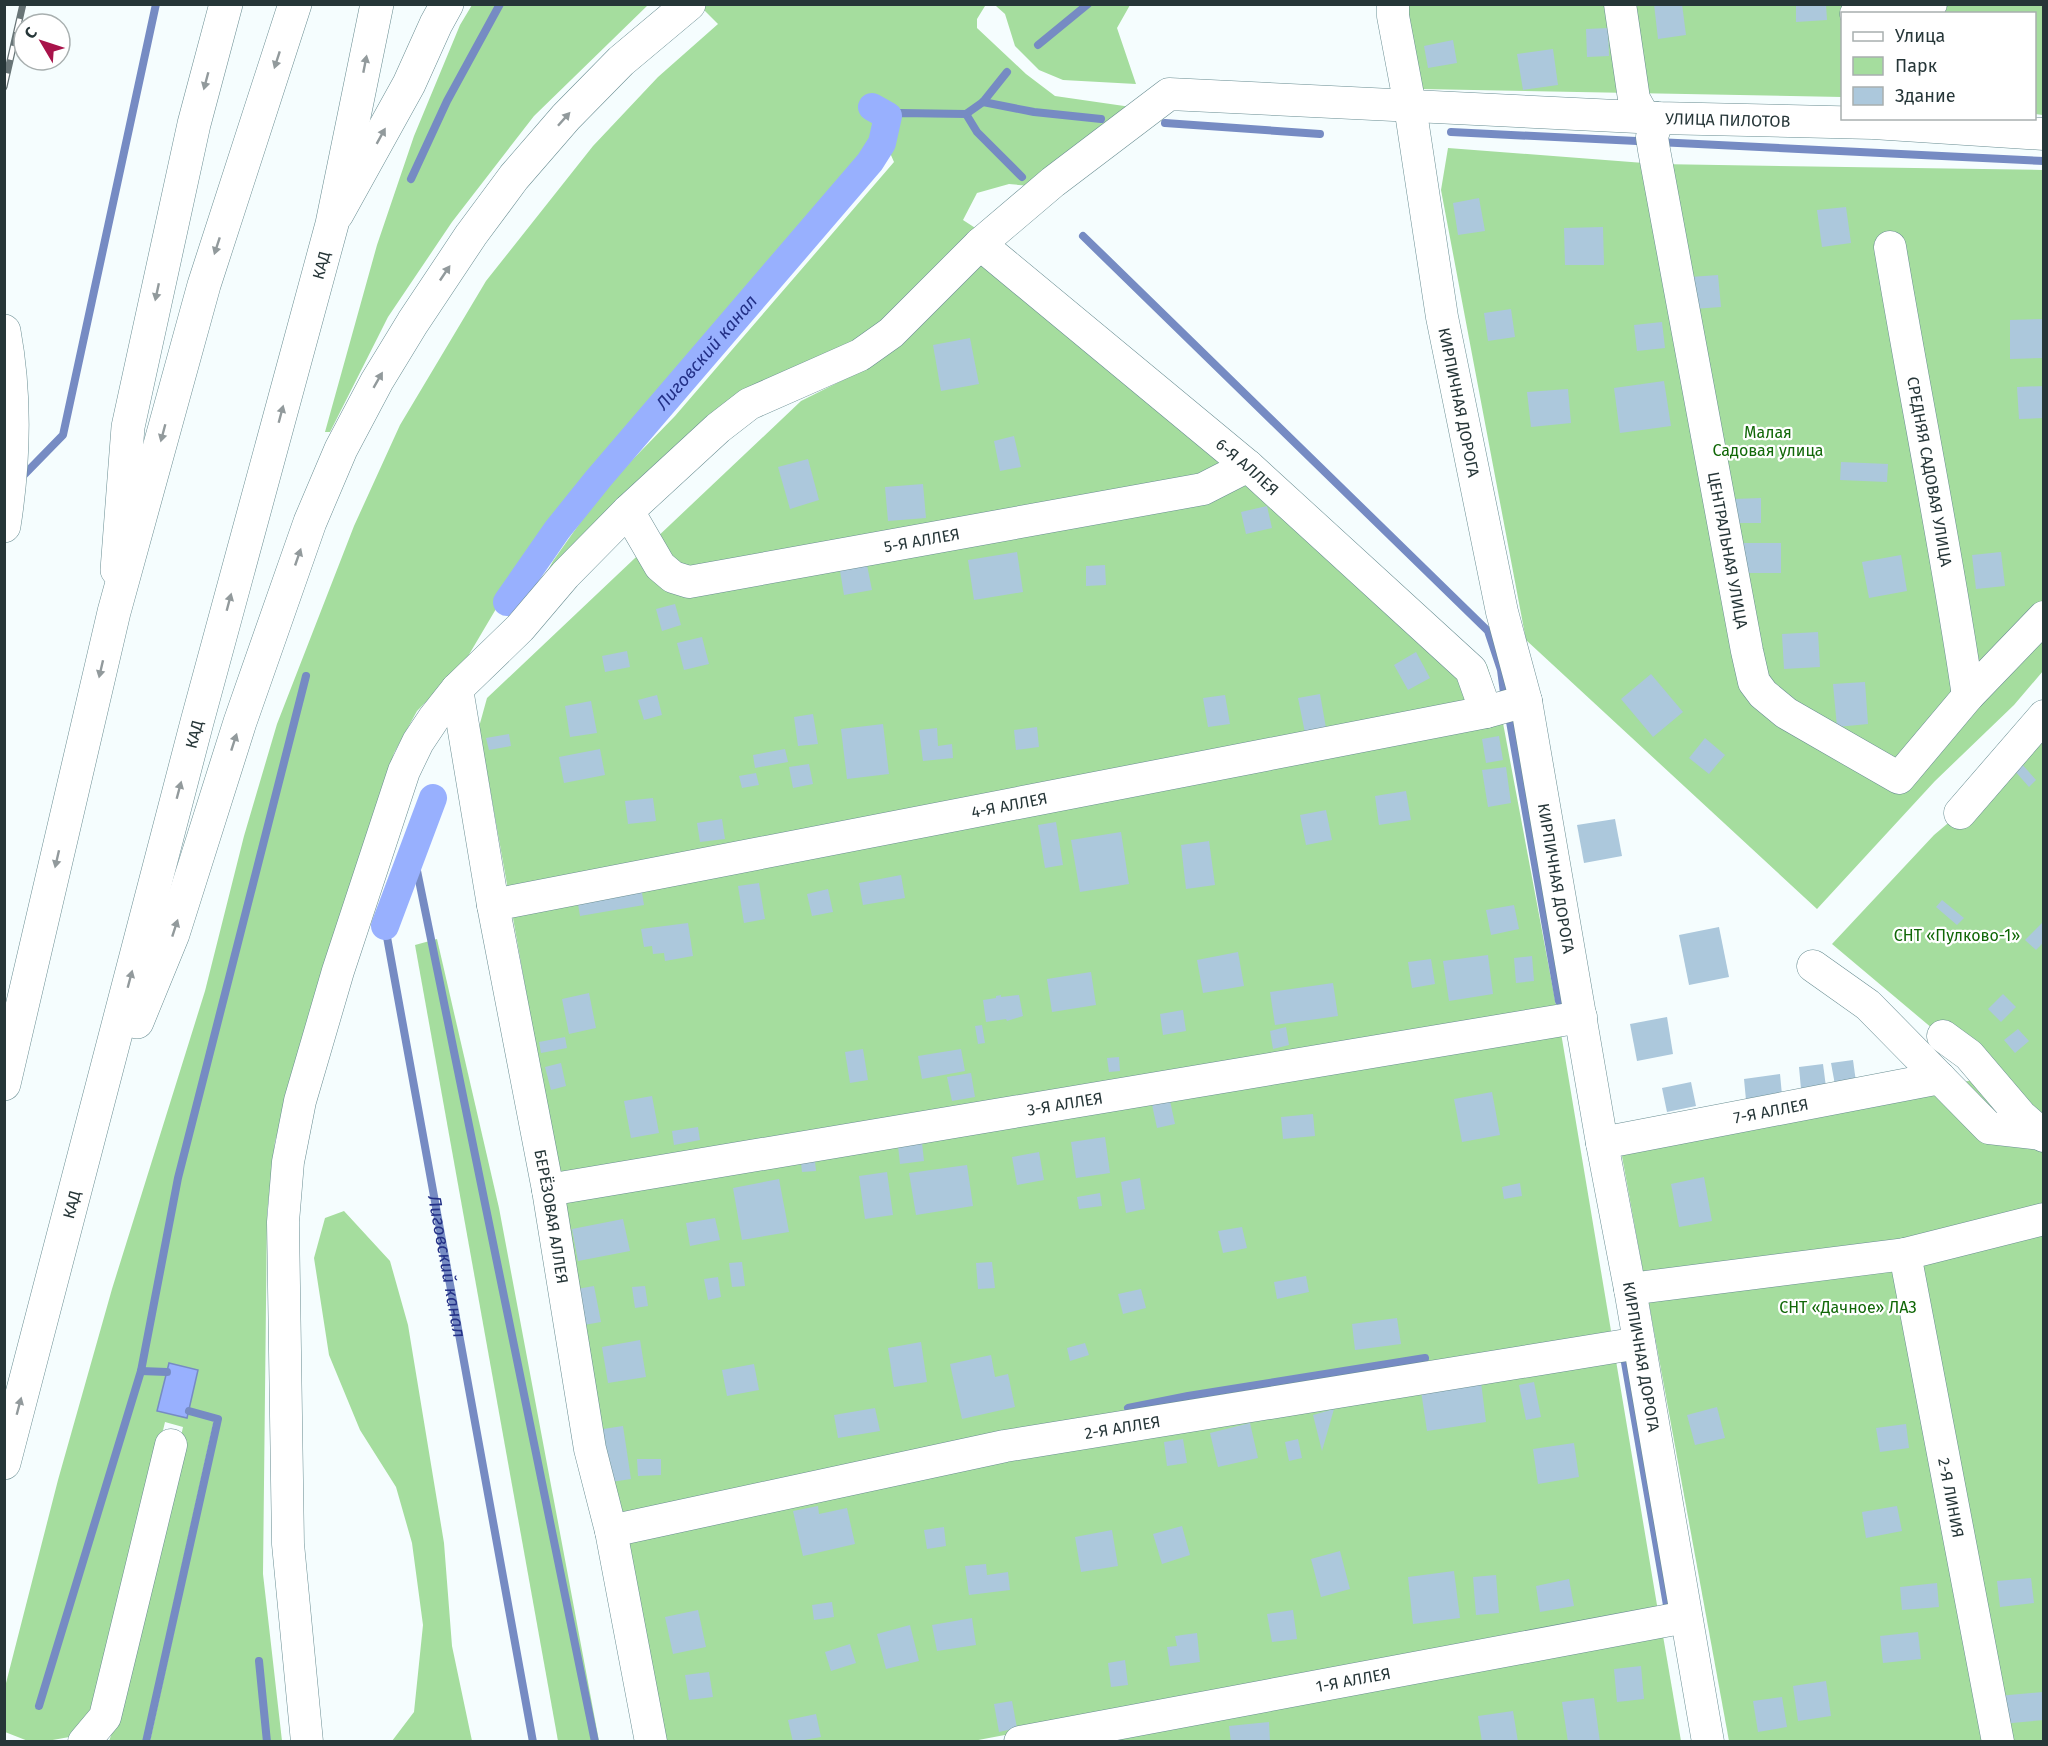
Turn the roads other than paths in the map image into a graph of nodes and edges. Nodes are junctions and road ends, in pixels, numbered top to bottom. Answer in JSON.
{"nodes":[{"id":1,"x":226,"y":4,"type":"edge"},
{"id":2,"x":295,"y":4,"type":"edge"},
{"id":3,"x":377,"y":4,"type":"edge"},
{"id":4,"x":447,"y":4,"type":"edge"},
{"id":5,"x":1620,"y":4,"type":"edge"},
{"id":6,"x":1930,"y":4,"type":"edge"},
{"id":7,"x":685,"y":8,"type":"edge"},
{"id":8,"x":1393,"y":10,"type":"edge"},
{"id":9,"x":1870,"y":12,"type":"edge"},
{"id":10,"x":1410,"y":106,"type":"junction"},
{"id":11,"x":1873,"y":121,"type":"edge"},
{"id":12,"x":1652,"y":130,"type":"junction"},
{"id":13,"x":2043,"y":131,"type":"edge"},
{"id":14,"x":332,"y":224,"type":"junction"},
{"id":15,"x":1890,"y":247,"type":"dead end"},
{"id":16,"x":986,"y":250,"type":"junction"},
{"id":17,"x":4,"y":331,"type":"edge"},
{"id":18,"x":1248,"y":466,"type":"junction"},
{"id":19,"x":628,"y":511,"type":"junction"},
{"id":20,"x":4,"y":526,"type":"edge"},
{"id":21,"x":114,"y":612,"type":"junction"},
{"id":22,"x":2043,"y":617,"type":"edge"},
{"id":23,"x":457,"y":689,"type":"junction"},
{"id":24,"x":1968,"y":696,"type":"junction"},
{"id":25,"x":1526,"y":701,"type":"junction"},
{"id":26,"x":1486,"y":712,"type":"junction"},
{"id":27,"x":2043,"y":716,"type":"edge"},
{"id":28,"x":1960,"y":813,"type":"dead end"},
{"id":29,"x":501,"y":903,"type":"junction"},
{"id":30,"x":1813,"y":966,"type":"dead end"},
{"id":31,"x":1581,"y":1017,"type":"junction"},
{"id":32,"x":1943,"y":1036,"type":"dead end"},
{"id":33,"x":1940,"y":1078,"type":"junction"},
{"id":34,"x":4,"y":1084,"type":"edge"},
{"id":35,"x":2042,"y":1135,"type":"edge"},
{"id":36,"x":89,"y":1137,"type":"junction"},
{"id":37,"x":1602,"y":1143,"type":"junction"},
{"id":38,"x":549,"y":1190,"type":"junction"},
{"id":39,"x":2043,"y":1219,"type":"edge"},
{"id":40,"x":1905,"y":1254,"type":"junction"},
{"id":41,"x":1630,"y":1289,"type":"junction"},
{"id":42,"x":1639,"y":1343,"type":"junction"},
{"id":43,"x":171,"y":1445,"type":"dead end"},
{"id":44,"x":4,"y":1463,"type":"edge"},
{"id":45,"x":611,"y":1531,"type":"junction"},
{"id":46,"x":1686,"y":1617,"type":"junction"},
{"id":47,"x":84,"y":1742,"type":"edge"},
{"id":48,"x":307,"y":1742,"type":"edge"},
{"id":49,"x":651,"y":1742,"type":"edge"},
{"id":50,"x":1020,"y":1742,"type":"edge"},
{"id":51,"x":1708,"y":1742,"type":"edge"},
{"id":52,"x":1998,"y":1742,"type":"edge"}],
"edges":[{"from":1,"to":21,"type":"main road","one_way":true},
{"from":2,"to":21,"type":"main road","one_way":true},
{"from":14,"to":3,"type":"main road","name":"КАД","one_way":true},
{"from":14,"to":4,"type":"main road","one_way":true},
{"from":5,"to":12,"type":"street","name":"ЦЕНТРАЛЬНАЯ УЛИЦА"},
{"from":6,"to":9,"type":"street"},
{"from":36,"to":7,"type":"main road","one_way":true},
{"from":8,"to":10,"type":"street","name":"КИРПИЧНАЯ ДОРОГА"},
{"from":10,"to":12,"type":"street","name":"УЛИЦА ПИЛОТОВ"},
{"from":10,"to":16,"type":"street","name":"УЛИЦА ПИЛОТОВ"},
{"from":10,"to":25,"type":"street","name":"КИРПИЧНАЯ ДОРОГА"},
{"from":11,"to":12,"type":"street","name":"УЛИЦА ПИЛОТОВ"},
{"from":11,"to":13,"type":"street","name":"УЛИЦА ПИЛОТОВ"},
{"from":12,"to":24,"type":"street","name":"ЦЕНТРАЛЬНАЯ УЛИЦА"},
{"from":36,"to":14,"type":"main road","name":"КАД","one_way":true},
{"from":15,"to":24,"type":"street","name":"СРЕДНЯЯ САДОВАЯ УЛИЦА"},
{"from":16,"to":18,"type":"street","name":"6-Я АЛЛЕЯ"},
{"from":16,"to":19,"type":"street","name":"УЛИЦА ПИЛОТОВ"},
{"from":17,"to":20,"type":"main road"},
{"from":18,"to":19,"type":"street","name":"5-Я АЛЛЕЯ"},
{"from":18,"to":26,"type":"street","name":"6-Я АЛЛЕЯ"},
{"from":19,"to":23,"type":"street","name":"УЛИЦА ПИЛОТОВ"},
{"from":21,"to":34,"type":"main road","one_way":true},
{"from":22,"to":24,"type":"street"},
{"from":23,"to":29,"type":"street","name":"БЕРЁЗОВАЯ АЛЛЕЯ"},
{"from":23,"to":48,"type":"street","name":"УЛИЦА ПИЛОТОВ"},
{"from":25,"to":26,"type":"street","name":"4-Я АЛЛЕЯ"},
{"from":25,"to":31,"type":"street","name":"КИРПИЧНАЯ ДОРОГА"},
{"from":26,"to":29,"type":"street","name":"4-Я АЛЛЕЯ"},
{"from":27,"to":28,"type":"street"},
{"from":29,"to":38,"type":"street","name":"БЕРЁЗОВАЯ АЛЛЕЯ"},
{"from":30,"to":33,"type":"street"},
{"from":31,"to":37,"type":"street","name":"КИРПИЧНАЯ ДОРОГА"},
{"from":31,"to":38,"type":"street","name":"3-Я АЛЛЕЯ"},
{"from":32,"to":35,"type":"street"},
{"from":33,"to":35,"type":"street"},
{"from":33,"to":37,"type":"street","name":"7-Я АЛЛЕЯ"},
{"from":44,"to":36,"type":"main road","name":"КАД","one_way":true},
{"from":37,"to":41,"type":"street","name":"КИРПИЧНАЯ ДОРОГА"},
{"from":38,"to":45,"type":"street","name":"БЕРЁЗОВАЯ АЛЛЕЯ"},
{"from":39,"to":40,"type":"street"},
{"from":40,"to":41,"type":"street"},
{"from":40,"to":52,"type":"street","name":"2-Я ЛИНИЯ"},
{"from":41,"to":42,"type":"street","name":"КИРПИЧНАЯ ДОРОГА"},
{"from":42,"to":45,"type":"street","name":"2-Я АЛЛЕЯ"},
{"from":42,"to":46,"type":"street","name":"КИРПИЧНАЯ ДОРОГА"},
{"from":43,"to":47,"type":"street"},
{"from":45,"to":49,"type":"street","name":"БЕРЁЗОВАЯ АЛЛЕЯ"},
{"from":46,"to":50,"type":"street","name":"1-Я АЛЛЕЯ"},
{"from":46,"to":51,"type":"street","name":"КИРПИЧНАЯ ДОРОГА"}]}
